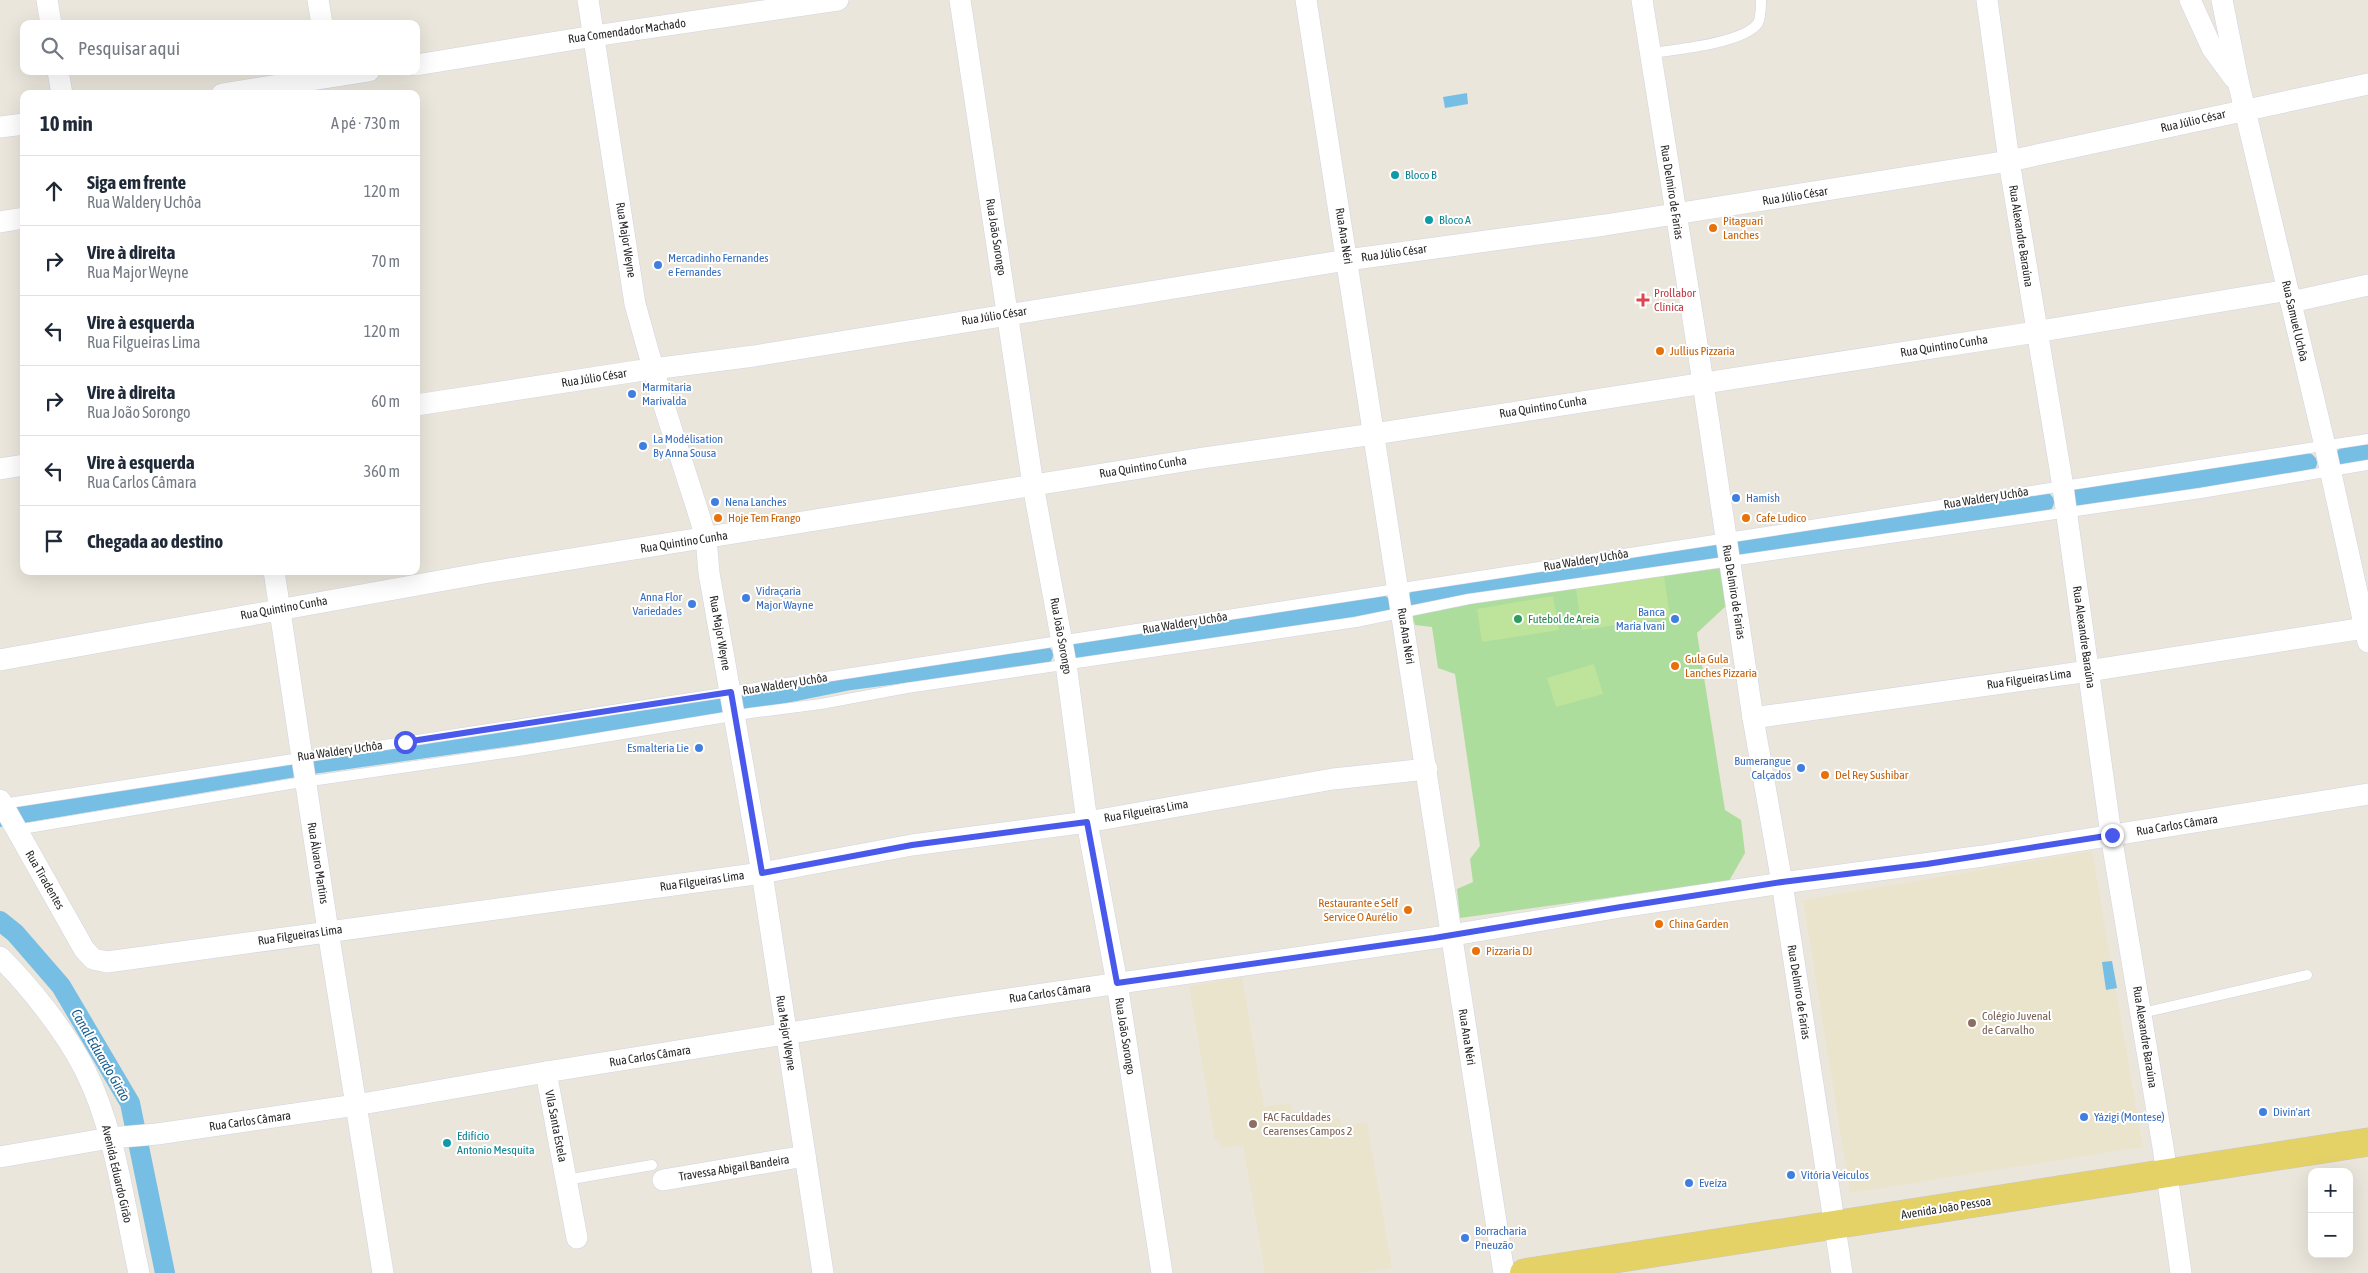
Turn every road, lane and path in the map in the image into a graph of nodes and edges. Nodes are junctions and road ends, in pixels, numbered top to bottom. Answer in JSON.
{"nodes":[{"id":1,"x":47,"y":0,"type":"edge"},
{"id":2,"x":318,"y":0,"type":"edge"},
{"id":3,"x":588,"y":0,"type":"edge"},
{"id":4,"x":838,"y":0,"type":"edge"},
{"id":5,"x":960,"y":0,"type":"edge"},
{"id":6,"x":1306,"y":0,"type":"edge"},
{"id":7,"x":1642,"y":0,"type":"edge"},
{"id":8,"x":1761,"y":0,"type":"edge"},
{"id":9,"x":1987,"y":0,"type":"edge"},
{"id":10,"x":2190,"y":0,"type":"edge"},
{"id":11,"x":2222,"y":0,"type":"edge"},
{"id":12,"x":50,"y":20,"type":"edge"},
{"id":13,"x":321,"y":20,"type":"edge"},
{"id":14,"x":594,"y":36,"type":"junction"},
{"id":15,"x":1651,"y":53,"type":"junction"},
{"id":16,"x":420,"y":64,"type":"edge"},
{"id":17,"x":59,"y":75,"type":"edge"},
{"id":18,"x":352,"y":75,"type":"edge"},
{"id":19,"x":331,"y":80,"type":"edge"},
{"id":20,"x":2368,"y":84,"type":"edge"},
{"id":21,"x":2239,"y":85,"type":"junction"},
{"id":22,"x":61,"y":90,"type":"edge"},
{"id":23,"x":253,"y":90,"type":"edge"},
{"id":24,"x":2246,"y":109,"type":"junction"},
{"id":25,"x":20,"y":124,"type":"edge"},
{"id":26,"x":0,"y":127,"type":"edge"},
{"id":27,"x":2009,"y":161,"type":"junction"},
{"id":28,"x":1675,"y":214,"type":"junction"},
{"id":29,"x":20,"y":219,"type":"edge"},
{"id":30,"x":0,"y":222,"type":"edge"},
{"id":31,"x":1347,"y":260,"type":"junction"},
{"id":32,"x":2368,"y":285,"type":"edge"},
{"id":33,"x":2290,"y":296,"type":"junction"},
{"id":34,"x":1008,"y":313,"type":"junction"},
{"id":35,"x":2036,"y":332,"type":"junction"},
{"id":36,"x":653,"y":369,"type":"junction"},
{"id":37,"x":1703,"y":382,"type":"junction"},
{"id":38,"x":420,"y":403,"type":"edge"},
{"id":39,"x":1374,"y":434,"type":"junction"},
{"id":40,"x":2368,"y":439,"type":"edge"},
{"id":41,"x":2325,"y":446,"type":"junction"},
{"id":42,"x":2368,"y":464,"type":"edge"},
{"id":43,"x":20,"y":466,"type":"edge"},
{"id":44,"x":0,"y":469,"type":"edge"},
{"id":45,"x":2330,"y":470,"type":"junction"},
{"id":46,"x":1033,"y":485,"type":"junction"},
{"id":47,"x":2063,"y":487,"type":"junction"},
{"id":48,"x":2066,"y":512,"type":"junction"},
{"id":49,"x":706,"y":538,"type":"junction"},
{"id":50,"x":1725,"y":538,"type":"junction"},
{"id":51,"x":1729,"y":562,"type":"junction"},
{"id":52,"x":275,"y":575,"type":"edge"},
{"id":53,"x":1399,"y":590,"type":"junction"},
{"id":54,"x":281,"y":609,"type":"junction"},
{"id":55,"x":1402,"y":613,"type":"junction"},
{"id":56,"x":2366,"y":635,"type":"edge"},
{"id":57,"x":1063,"y":642,"type":"junction"},
{"id":58,"x":0,"y":660,"type":"edge"},
{"id":59,"x":1066,"y":664,"type":"junction"},
{"id":60,"x":2088,"y":670,"type":"junction"},
{"id":61,"x":731,"y":692,"type":"junction"},
{"id":62,"x":734,"y":715,"type":"junction"},
{"id":63,"x":1753,"y":718,"type":"junction"},
{"id":64,"x":303,"y":757,"type":"junction"},
{"id":65,"x":1427,"y":769,"type":"junction"},
{"id":66,"x":305,"y":781,"type":"junction"},
{"id":67,"x":2368,"y":794,"type":"edge"},
{"id":68,"x":1,"y":802,"type":"edge"},
{"id":69,"x":1087,"y":822,"type":"junction"},
{"id":70,"x":16,"y":830,"type":"junction"},
{"id":71,"x":2112,"y":835,"type":"junction"},
{"id":72,"x":762,"y":873,"type":"junction"},
{"id":73,"x":1782,"y":882,"type":"junction"},
{"id":74,"x":328,"y":931,"type":"junction"},
{"id":75,"x":1452,"y":936,"type":"junction"},
{"id":76,"x":0,"y":957,"type":"edge"},
{"id":77,"x":93,"y":959,"type":"joint"},
{"id":78,"x":2307,"y":975,"type":"dead end"},
{"id":79,"x":1117,"y":983,"type":"junction"},
{"id":80,"x":2142,"y":1013,"type":"junction"},
{"id":81,"x":786,"y":1035,"type":"junction"},
{"id":82,"x":546,"y":1072,"type":"junction"},
{"id":83,"x":356,"y":1105,"type":"junction"},
{"id":84,"x":115,"y":1138,"type":"junction"},
{"id":85,"x":2368,"y":1142,"type":"edge"},
{"id":86,"x":805,"y":1156,"type":"junction"},
{"id":87,"x":0,"y":1157,"type":"edge"},
{"id":88,"x":657,"y":1173,"type":"joint"},
{"id":89,"x":2167,"y":1174,"type":"junction"},
{"id":90,"x":566,"y":1180,"type":"junction"},
{"id":91,"x":1835,"y":1225,"type":"junction"},
{"id":92,"x":577,"y":1238,"type":"dead end"},
{"id":93,"x":138,"y":1273,"type":"edge"},
{"id":94,"x":383,"y":1273,"type":"edge"},
{"id":95,"x":823,"y":1273,"type":"edge"},
{"id":96,"x":1162,"y":1273,"type":"edge"},
{"id":97,"x":1504,"y":1273,"type":"edge"},
{"id":98,"x":1524,"y":1273,"type":"edge"},
{"id":99,"x":1842,"y":1273,"type":"edge"},
{"id":100,"x":2181,"y":1273,"type":"edge"}],
"edges":[{"from":1,"to":12,"type":"street"},
{"from":2,"to":13,"type":"street"},
{"from":3,"to":14,"type":"street","name":"Rua Major Weyne"},
{"from":4,"to":14,"type":"street","name":"Rua Comendador Machado"},
{"from":5,"to":34,"type":"street","name":"Rua João Sorongo"},
{"from":6,"to":31,"type":"street","name":"Rua Ana Néri"},
{"from":7,"to":15,"type":"street","name":"Rua Delmiro de Farias"},
{"from":8,"to":15,"type":"lane"},
{"from":9,"to":27,"type":"street","name":"Rua Alexandre Baraúna"},
{"from":10,"to":21,"type":"street"},
{"from":11,"to":21,"type":"street","name":"Rua Samuel Uchôa"},
{"from":14,"to":16,"type":"street","name":"Rua Comendador Machado"},
{"from":14,"to":36,"type":"street","name":"Rua Major Weyne"},
{"from":15,"to":28,"type":"street","name":"Rua Delmiro de Farias"},
{"from":17,"to":22,"type":"street"},
{"from":18,"to":19,"type":"street"},
{"from":19,"to":23,"type":"street"},
{"from":20,"to":24,"type":"street","name":"Rua Júlio César"},
{"from":21,"to":24,"type":"street","name":"Rua Samuel Uchôa"},
{"from":24,"to":27,"type":"street","name":"Rua Júlio César"},
{"from":24,"to":33,"type":"street","name":"Rua Samuel Uchôa"},
{"from":25,"to":26,"type":"street"},
{"from":27,"to":28,"type":"street","name":"Rua Júlio César"},
{"from":27,"to":35,"type":"street","name":"Rua Alexandre Baraúna"},
{"from":28,"to":31,"type":"street","name":"Rua Júlio César"},
{"from":28,"to":37,"type":"street","name":"Rua Delmiro de Farias"},
{"from":29,"to":30,"type":"street"},
{"from":31,"to":34,"type":"street","name":"Rua Júlio César"},
{"from":31,"to":39,"type":"street","name":"Rua Ana Néri"},
{"from":32,"to":33,"type":"street","name":"Rua Quintino Cunha"},
{"from":33,"to":35,"type":"street","name":"Rua Quintino Cunha"},
{"from":33,"to":41,"type":"street","name":"Rua Samuel Uchôa"},
{"from":34,"to":36,"type":"street","name":"Rua Júlio César"},
{"from":34,"to":46,"type":"street","name":"Rua João Sorongo"},
{"from":35,"to":37,"type":"street","name":"Rua Quintino Cunha"},
{"from":35,"to":47,"type":"street","name":"Rua Alexandre Baraúna"},
{"from":36,"to":38,"type":"street","name":"Rua Júlio César"},
{"from":36,"to":49,"type":"street","name":"Rua Major Weyne"},
{"from":37,"to":39,"type":"street","name":"Rua Quintino Cunha"},
{"from":37,"to":50,"type":"street","name":"Rua Delmiro de Farias"},
{"from":39,"to":46,"type":"street","name":"Rua Quintino Cunha"},
{"from":39,"to":53,"type":"street","name":"Rua Ana Néri"},
{"from":40,"to":41,"type":"lane","name":"Rua Waldery Uchôa"},
{"from":41,"to":45,"type":"street","name":"Rua Samuel Uchôa"},
{"from":41,"to":47,"type":"lane","name":"Rua Waldery Uchôa"},
{"from":42,"to":45,"type":"lane","name":"Rua Waldery Uchôa"},
{"from":43,"to":44,"type":"street"},
{"from":45,"to":48,"type":"lane","name":"Rua Waldery Uchôa"},
{"from":45,"to":56,"type":"street","name":"Rua Samuel Uchôa"},
{"from":46,"to":49,"type":"street","name":"Rua Quintino Cunha"},
{"from":46,"to":57,"type":"street","name":"Rua João Sorongo"},
{"from":47,"to":48,"type":"street","name":"Rua Alexandre Baraúna"},
{"from":47,"to":50,"type":"lane","name":"Rua Waldery Uchôa"},
{"from":48,"to":51,"type":"lane","name":"Rua Waldery Uchôa"},
{"from":48,"to":60,"type":"street","name":"Rua Alexandre Baraúna"},
{"from":49,"to":54,"type":"street","name":"Rua Quintino Cunha"},
{"from":49,"to":61,"type":"street","name":"Rua Major Weyne"},
{"from":50,"to":51,"type":"street","name":"Rua Delmiro de Farias"},
{"from":50,"to":53,"type":"lane","name":"Rua Waldery Uchôa"},
{"from":51,"to":55,"type":"lane","name":"Rua Waldery Uchôa"},
{"from":51,"to":63,"type":"street","name":"Rua Delmiro de Farias"},
{"from":52,"to":54,"type":"street","name":"Rua Álvaro Martins"},
{"from":53,"to":55,"type":"street","name":"Rua Ana Néri"},
{"from":53,"to":57,"type":"lane","name":"Rua Waldery Uchôa"},
{"from":54,"to":58,"type":"street","name":"Rua Quintino Cunha"},
{"from":54,"to":64,"type":"street","name":"Rua Álvaro Martins"},
{"from":55,"to":59,"type":"lane","name":"Rua Waldery Uchôa"},
{"from":55,"to":65,"type":"street","name":"Rua Ana Néri"},
{"from":56,"to":60,"type":"street","name":"Rua Filgueiras Lima"},
{"from":57,"to":59,"type":"street","name":"Rua João Sorongo"},
{"from":57,"to":61,"type":"lane","name":"Rua Waldery Uchôa"},
{"from":59,"to":62,"type":"lane","name":"Rua Waldery Uchôa"},
{"from":59,"to":69,"type":"street","name":"Rua João Sorongo"},
{"from":60,"to":63,"type":"street","name":"Rua Filgueiras Lima"},
{"from":60,"to":71,"type":"street","name":"Rua Alexandre Baraúna"},
{"from":61,"to":62,"type":"street","name":"Rua Major Weyne"},
{"from":61,"to":64,"type":"lane","name":"Rua Waldery Uchôa"},
{"from":62,"to":66,"type":"lane","name":"Rua Waldery Uchôa"},
{"from":62,"to":72,"type":"street","name":"Rua Major Weyne"},
{"from":63,"to":73,"type":"street","name":"Rua Delmiro de Farias"},
{"from":64,"to":66,"type":"street","name":"Rua Álvaro Martins"},
{"from":64,"to":68,"type":"lane","name":"Rua Waldery Uchôa"},
{"from":65,"to":69,"type":"street","name":"Rua Filgueiras Lima"},
{"from":65,"to":75,"type":"street","name":"Rua Ana Néri"},
{"from":66,"to":70,"type":"lane","name":"Rua Waldery Uchôa"},
{"from":66,"to":74,"type":"street","name":"Rua Álvaro Martins"},
{"from":67,"to":71,"type":"street","name":"Rua Carlos Câmara"},
{"from":68,"to":70,"type":"street","name":"Rua Tiradentes"},
{"from":69,"to":72,"type":"street","name":"Rua Filgueiras Lima"},
{"from":69,"to":79,"type":"street","name":"Rua João Sorongo"},
{"from":70,"to":77,"type":"street","name":"Rua Tiradentes"},
{"from":71,"to":73,"type":"street","name":"Rua Carlos Câmara"},
{"from":71,"to":80,"type":"street","name":"Rua Alexandre Baraúna"},
{"from":72,"to":74,"type":"street","name":"Rua Filgueiras Lima"},
{"from":72,"to":81,"type":"street","name":"Rua Major Weyne"},
{"from":73,"to":75,"type":"street","name":"Rua Carlos Câmara"},
{"from":73,"to":91,"type":"street","name":"Rua Delmiro de Farias"},
{"from":74,"to":77,"type":"street","name":"Rua Filgueiras Lima"},
{"from":74,"to":83,"type":"street","name":"Rua Álvaro Martins"},
{"from":75,"to":79,"type":"street","name":"Rua Carlos Câmara"},
{"from":75,"to":97,"type":"street","name":"Rua Ana Néri"},
{"from":76,"to":84,"type":"street","name":"Avenida Eduardo Girão"},
{"from":78,"to":80,"type":"lane"},
{"from":79,"to":81,"type":"street","name":"Rua Carlos Câmara"},
{"from":79,"to":96,"type":"street","name":"Rua João Sorongo"},
{"from":80,"to":89,"type":"street","name":"Rua Alexandre Baraúna"},
{"from":81,"to":82,"type":"street","name":"Rua Carlos Câmara"},
{"from":81,"to":86,"type":"street","name":"Rua Major Weyne"},
{"from":82,"to":83,"type":"street","name":"Rua Carlos Câmara"},
{"from":82,"to":90,"type":"street","name":"Vila Santa Estela"},
{"from":83,"to":84,"type":"street","name":"Rua Carlos Câmara"},
{"from":83,"to":94,"type":"street","name":"Rua Álvaro Martins"},
{"from":84,"to":87,"type":"street","name":"Rua Carlos Câmara"},
{"from":84,"to":93,"type":"street","name":"Avenida Eduardo Girão"},
{"from":85,"to":89,"type":"main road","name":"Avenida João Pessoa"},
{"from":86,"to":88,"type":"street","name":"Travessa Abigail Bandeira"},
{"from":86,"to":95,"type":"street","name":"Rua Major Weyne"},
{"from":88,"to":90,"type":"lane","name":"Vila Santa Estela"},
{"from":89,"to":91,"type":"main road","name":"Avenida João Pessoa"},
{"from":89,"to":100,"type":"street","name":"Rua Alexandre Baraúna"},
{"from":90,"to":92,"type":"street","name":"Vila Santa Estela"},
{"from":91,"to":98,"type":"main road","name":"Avenida João Pessoa"},
{"from":91,"to":99,"type":"street","name":"Rua Delmiro de Farias"}]}
